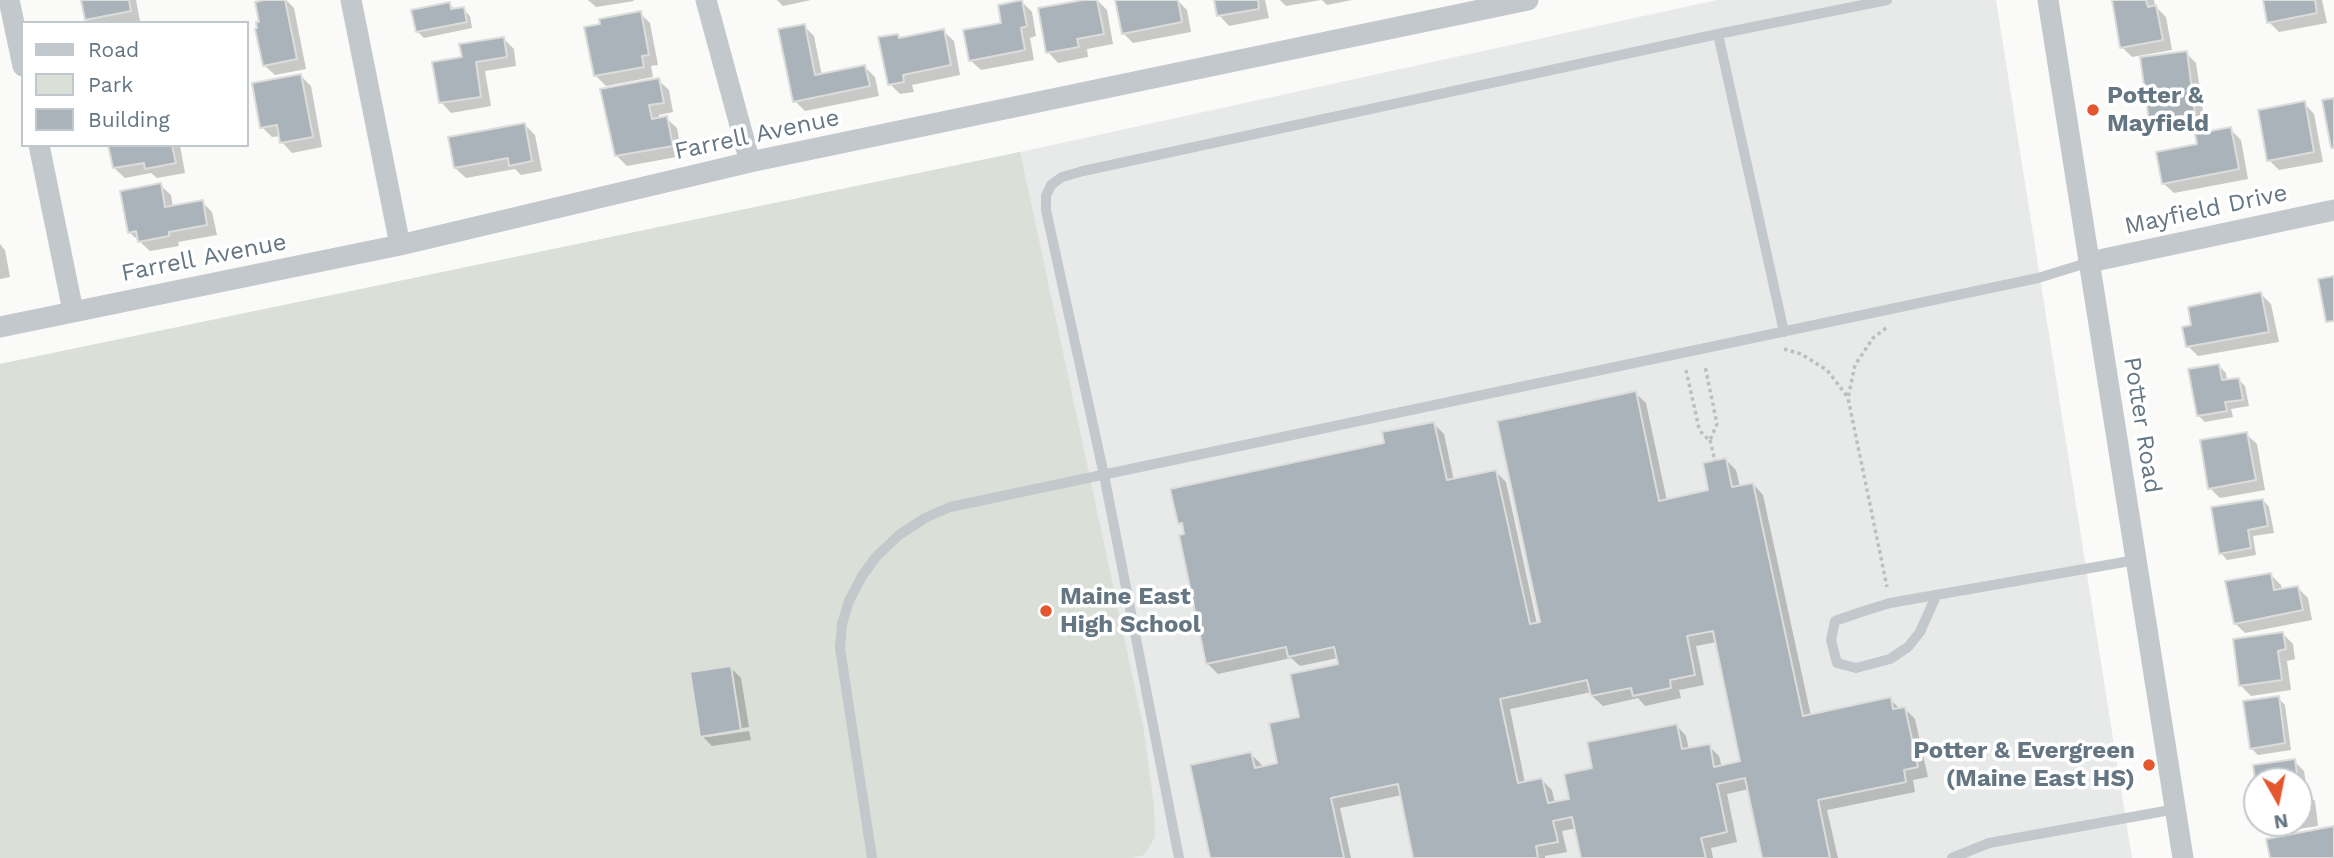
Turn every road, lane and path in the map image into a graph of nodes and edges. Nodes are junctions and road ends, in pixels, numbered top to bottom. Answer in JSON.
{"nodes":[{"id":1,"x":9,"y":0,"type":"edge"},
{"id":2,"x":351,"y":0,"type":"edge"},
{"id":3,"x":706,"y":0,"type":"edge"},
{"id":4,"x":1528,"y":0,"type":"edge"},
{"id":5,"x":1887,"y":0,"type":"edge"},
{"id":6,"x":2048,"y":0,"type":"edge"},
{"id":7,"x":1718,"y":34,"type":"junction"},
{"id":8,"x":21,"y":57,"type":"edge"},
{"id":9,"x":39,"y":147,"type":"edge"},
{"id":10,"x":750,"y":162,"type":"junction"},
{"id":11,"x":2334,"y":210,"type":"edge"},
{"id":12,"x":400,"y":245,"type":"junction"},
{"id":13,"x":2090,"y":262,"type":"junction"},
{"id":14,"x":73,"y":311,"type":"junction"},
{"id":15,"x":0,"y":327,"type":"edge"},
{"id":16,"x":1886,"y":328,"type":"dead end"},
{"id":17,"x":1784,"y":332,"type":"junction"},
{"id":18,"x":1784,"y":349,"type":"dead end"},
{"id":19,"x":1705,"y":366,"type":"dead end"},
{"id":20,"x":1686,"y":370,"type":"dead end"},
{"id":21,"x":1848,"y":398,"type":"junction"},
{"id":22,"x":1710,"y":440,"type":"junction"},
{"id":23,"x":1715,"y":461,"type":"dead end"},
{"id":24,"x":1104,"y":475,"type":"junction"},
{"id":25,"x":2137,"y":560,"type":"junction"},
{"id":26,"x":1936,"y":596,"type":"junction"},
{"id":27,"x":1891,"y":603,"type":"junction"},
{"id":28,"x":2176,"y":809,"type":"junction"},
{"id":29,"x":872,"y":858,"type":"edge"},
{"id":30,"x":1179,"y":858,"type":"edge"},
{"id":31,"x":1952,"y":858,"type":"edge"},
{"id":32,"x":2183,"y":858,"type":"edge"}],
"edges":[{"from":1,"to":8,"type":"street"},
{"from":2,"to":12,"type":"street"},
{"from":3,"to":10,"type":"street"},
{"from":4,"to":10,"type":"street","name":"Farrell Avenue"},
{"from":5,"to":7,"type":"lane"},
{"from":6,"to":13,"type":"street","name":"Potter Road"},
{"from":7,"to":17,"type":"lane"},
{"from":7,"to":24,"type":"lane"},
{"from":9,"to":14,"type":"street"},
{"from":10,"to":12,"type":"street","name":"Farrell Avenue"},
{"from":11,"to":13,"type":"street","name":"Mayfield Drive"},
{"from":12,"to":14,"type":"street","name":"Farrell Avenue"},
{"from":13,"to":17,"type":"lane"},
{"from":13,"to":25,"type":"street","name":"Potter Road"},
{"from":14,"to":15,"type":"street","name":"Farrell Avenue"},
{"from":16,"to":21,"type":"path"},
{"from":17,"to":24,"type":"lane"},
{"from":18,"to":21,"type":"path"},
{"from":19,"to":22,"type":"path"},
{"from":20,"to":22,"type":"path"},
{"from":21,"to":27,"type":"path"},
{"from":22,"to":23,"type":"path"},
{"from":24,"to":29,"type":"lane"},
{"from":24,"to":30,"type":"lane"},
{"from":25,"to":26,"type":"lane"},
{"from":25,"to":28,"type":"street","name":"Potter Road"},
{"from":26,"to":27,"type":"lane"},
{"from":26,"to":27,"type":"lane"},
{"from":28,"to":31,"type":"lane"},
{"from":28,"to":32,"type":"street","name":"Potter Road"}]}
